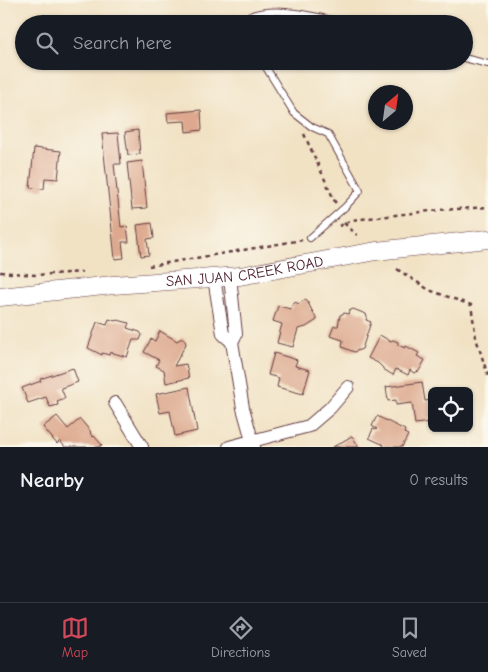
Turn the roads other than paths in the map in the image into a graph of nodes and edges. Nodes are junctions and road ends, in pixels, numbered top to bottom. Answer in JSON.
{"nodes":[{"id":1,"x":251,"y":15,"type":"edge"},
{"id":2,"x":314,"y":15,"type":"edge"},
{"id":3,"x":473,"y":60,"type":"edge"},
{"id":4,"x":488,"y":64,"type":"edge"},
{"id":5,"x":268,"y":70,"type":"edge"},
{"id":6,"x":310,"y":238,"type":"road end"},
{"id":7,"x":488,"y":239,"type":"edge"},
{"id":8,"x":222,"y":277,"type":"junction"},
{"id":9,"x":0,"y":297,"type":"edge"},
{"id":10,"x":348,"y":387,"type":"dead end"},
{"id":11,"x":116,"y":403,"type":"dead end"},
{"id":12,"x":252,"y":444,"type":"edge"},
{"id":13,"x":142,"y":447,"type":"edge"},
{"id":14,"x":229,"y":447,"type":"edge"}],
"edges":[{"from":1,"to":2,"type":"lane"},
{"from":3,"to":4,"type":"lane"},
{"from":5,"to":6,"type":"lane"},
{"from":7,"to":8,"type":"street","name":"SAN JUAN CREEK ROAD"},
{"from":8,"to":9,"type":"street","name":"SAN JUAN CREEK ROAD"},
{"from":8,"to":12,"type":"street"},
{"from":10,"to":12,"type":"street"},
{"from":11,"to":13,"type":"street"},
{"from":12,"to":14,"type":"street"}]}
